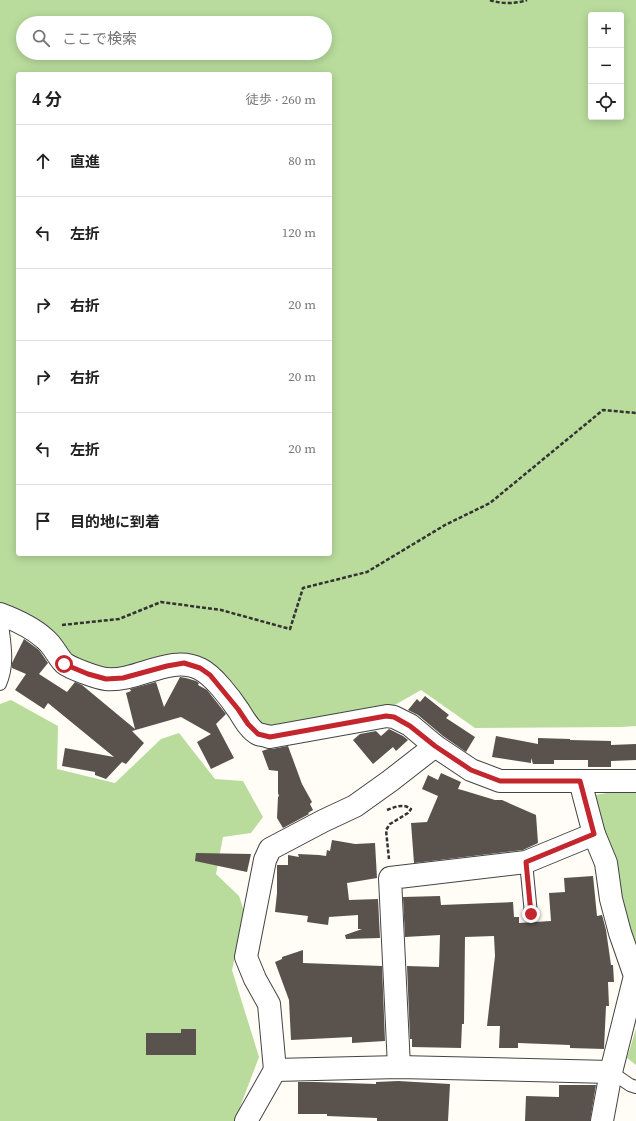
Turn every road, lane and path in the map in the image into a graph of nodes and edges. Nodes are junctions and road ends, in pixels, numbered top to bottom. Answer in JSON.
{"nodes":[{"id":1,"x":490,"y":0,"type":"edge"},
{"id":2,"x":527,"y":0,"type":"edge"},
{"id":3,"x":636,"y":413,"type":"edge"},
{"id":4,"x":0,"y":615,"type":"edge"},
{"id":5,"x":46,"y":639,"type":"junction"},
{"id":6,"x":0,"y":684,"type":"edge"},
{"id":7,"x":435,"y":746,"type":"junction"},
{"id":8,"x":580,"y":781,"type":"junction"},
{"id":9,"x":636,"y":781,"type":"edge"},
{"id":10,"x":385,"y":811,"type":"dead end"},
{"id":11,"x":594,"y":834,"type":"junction"},
{"id":12,"x":526,"y":862,"type":"junction"},
{"id":13,"x":390,"y":878,"type":"junction"},
{"id":14,"x":531,"y":914,"type":"dead end"},
{"id":15,"x":399,"y":1067,"type":"junction"},
{"id":16,"x":275,"y":1070,"type":"junction"},
{"id":17,"x":611,"y":1072,"type":"junction"},
{"id":18,"x":636,"y":1087,"type":"edge"},
{"id":19,"x":246,"y":1121,"type":"edge"},
{"id":20,"x":602,"y":1121,"type":"edge"}],
"edges":[{"from":1,"to":2,"type":"path"},
{"from":3,"to":5,"type":"path"},
{"from":4,"to":5,"type":"street"},
{"from":4,"to":6,"type":"lane"},
{"from":5,"to":7,"type":"street"},
{"from":7,"to":8,"type":"street"},
{"from":7,"to":16,"type":"street"},
{"from":8,"to":9,"type":"street"},
{"from":8,"to":11,"type":"street"},
{"from":10,"to":13,"type":"path"},
{"from":11,"to":12,"type":"street"},
{"from":11,"to":17,"type":"street"},
{"from":12,"to":13,"type":"street"},
{"from":12,"to":14,"type":"lane"},
{"from":13,"to":15,"type":"street"},
{"from":15,"to":16,"type":"street"},
{"from":15,"to":17,"type":"street"},
{"from":16,"to":19,"type":"street"},
{"from":17,"to":18,"type":"lane"},
{"from":17,"to":20,"type":"street"}]}
